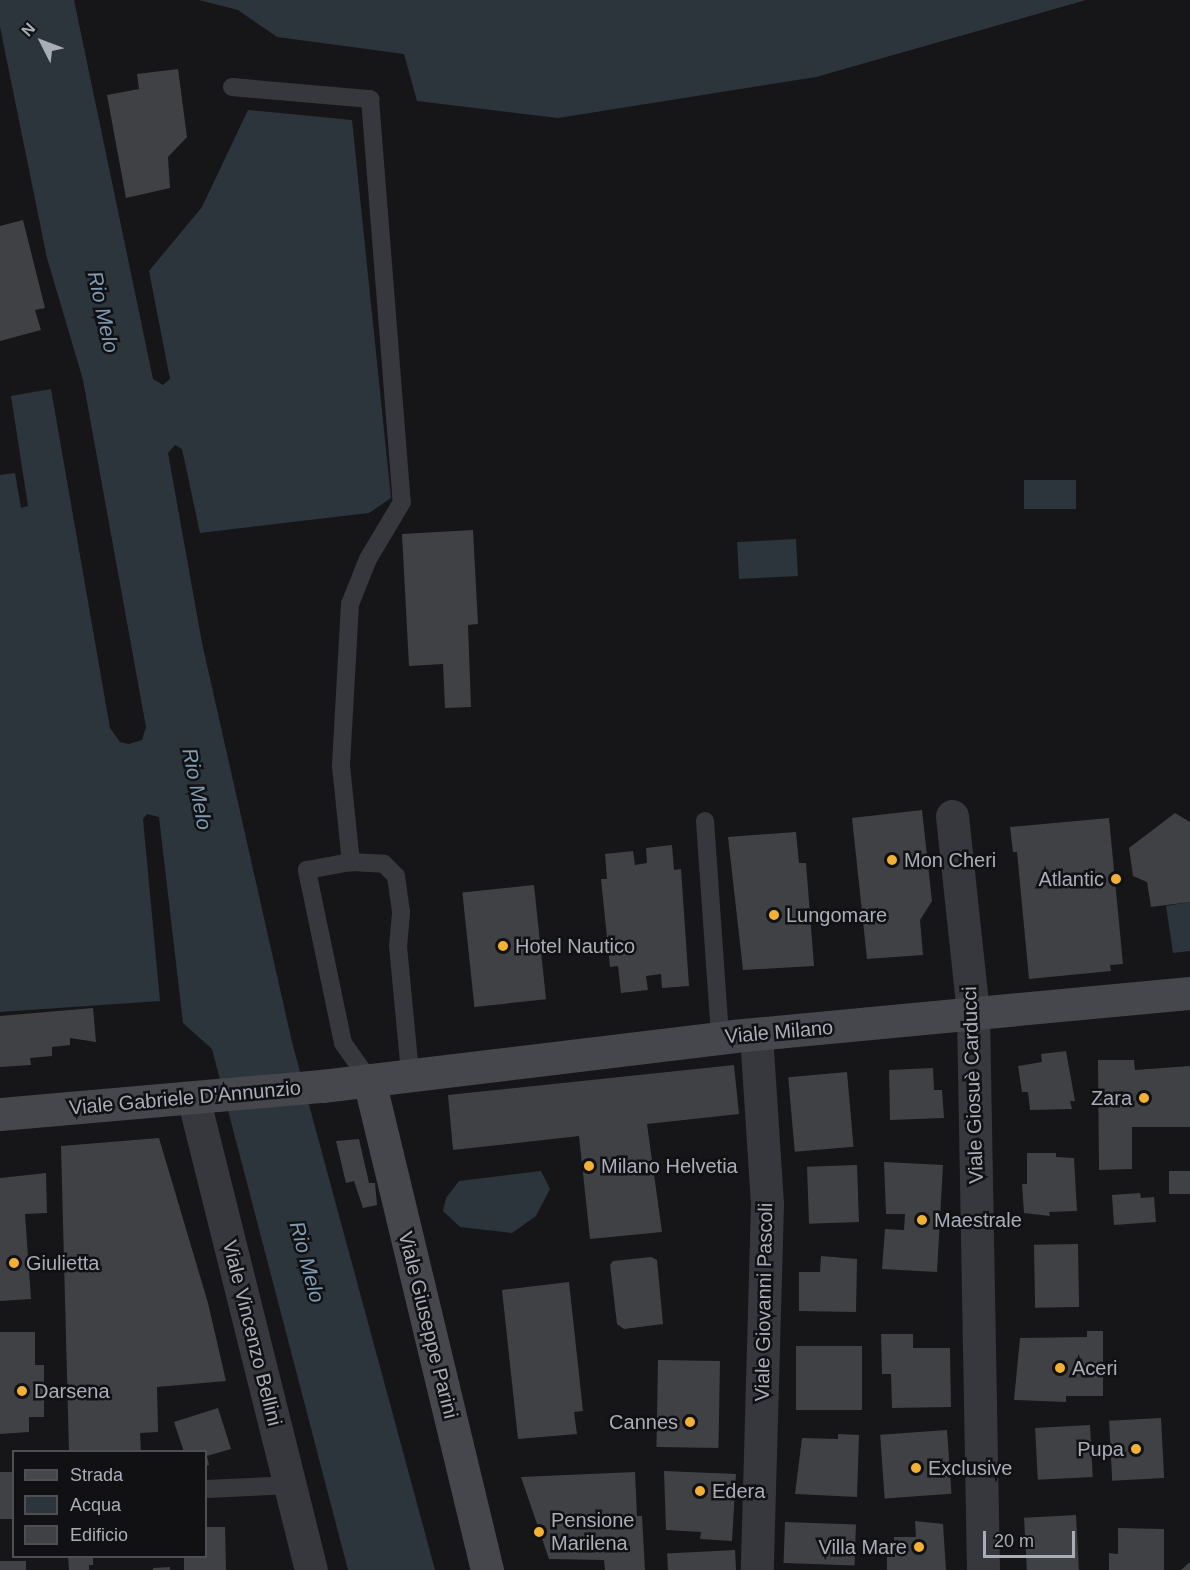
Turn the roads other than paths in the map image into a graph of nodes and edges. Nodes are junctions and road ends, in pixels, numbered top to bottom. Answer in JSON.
{"nodes":[{"id":1,"x":232,"y":87,"type":"dead end"},
{"id":2,"x":952,"y":816,"type":"dead end"},
{"id":3,"x":705,"y":821,"type":"dead end"},
{"id":4,"x":351,"y":862,"type":"junction"},
{"id":5,"x":1190,"y":993,"type":"edge"},
{"id":6,"x":973,"y":1014,"type":"junction"},
{"id":7,"x":756,"y":1034,"type":"junction"},
{"id":8,"x":720,"y":1038,"type":"junction"},
{"id":9,"x":410,"y":1074,"type":"junction"},
{"id":10,"x":369,"y":1080,"type":"junction"},
{"id":11,"x":206,"y":1096,"type":"junction"},
{"id":12,"x":0,"y":1114,"type":"edge"},
{"id":13,"x":290,"y":1485,"type":"junction"},
{"id":14,"x":207,"y":1489,"type":"edge"},
{"id":15,"x":311,"y":1570,"type":"edge"},
{"id":16,"x":487,"y":1570,"type":"edge"},
{"id":17,"x":757,"y":1570,"type":"edge"},
{"id":18,"x":983,"y":1570,"type":"edge"}],
"edges":[{"from":1,"to":4,"type":"lane"},
{"from":2,"to":6,"type":"street","name":"Viale Giosuè Carducci"},
{"from":3,"to":8,"type":"lane"},
{"from":4,"to":9,"type":"lane"},
{"from":4,"to":10,"type":"lane"},
{"from":5,"to":6,"type":"street","name":"Viale Milano"},
{"from":6,"to":7,"type":"street","name":"Viale Milano"},
{"from":6,"to":18,"type":"street","name":"Viale Giosuè Carducci"},
{"from":7,"to":8,"type":"street","name":"Viale Milano"},
{"from":7,"to":17,"type":"street","name":"Viale Giovanni Pascoli"},
{"from":8,"to":9,"type":"street","name":"Viale Milano"},
{"from":9,"to":10,"type":"street","name":"Viale Milano"},
{"from":10,"to":11,"type":"street","name":"Viale Gabriele D'Annunzio"},
{"from":10,"to":16,"type":"street","name":"Viale Giuseppe Parini"},
{"from":11,"to":12,"type":"street","name":"Viale Gabriele D'Annunzio"},
{"from":11,"to":13,"type":"street","name":"Viale Vincenzo Bellini"},
{"from":13,"to":14,"type":"lane"},
{"from":13,"to":15,"type":"street","name":"Viale Vincenzo Bellini"}]}
